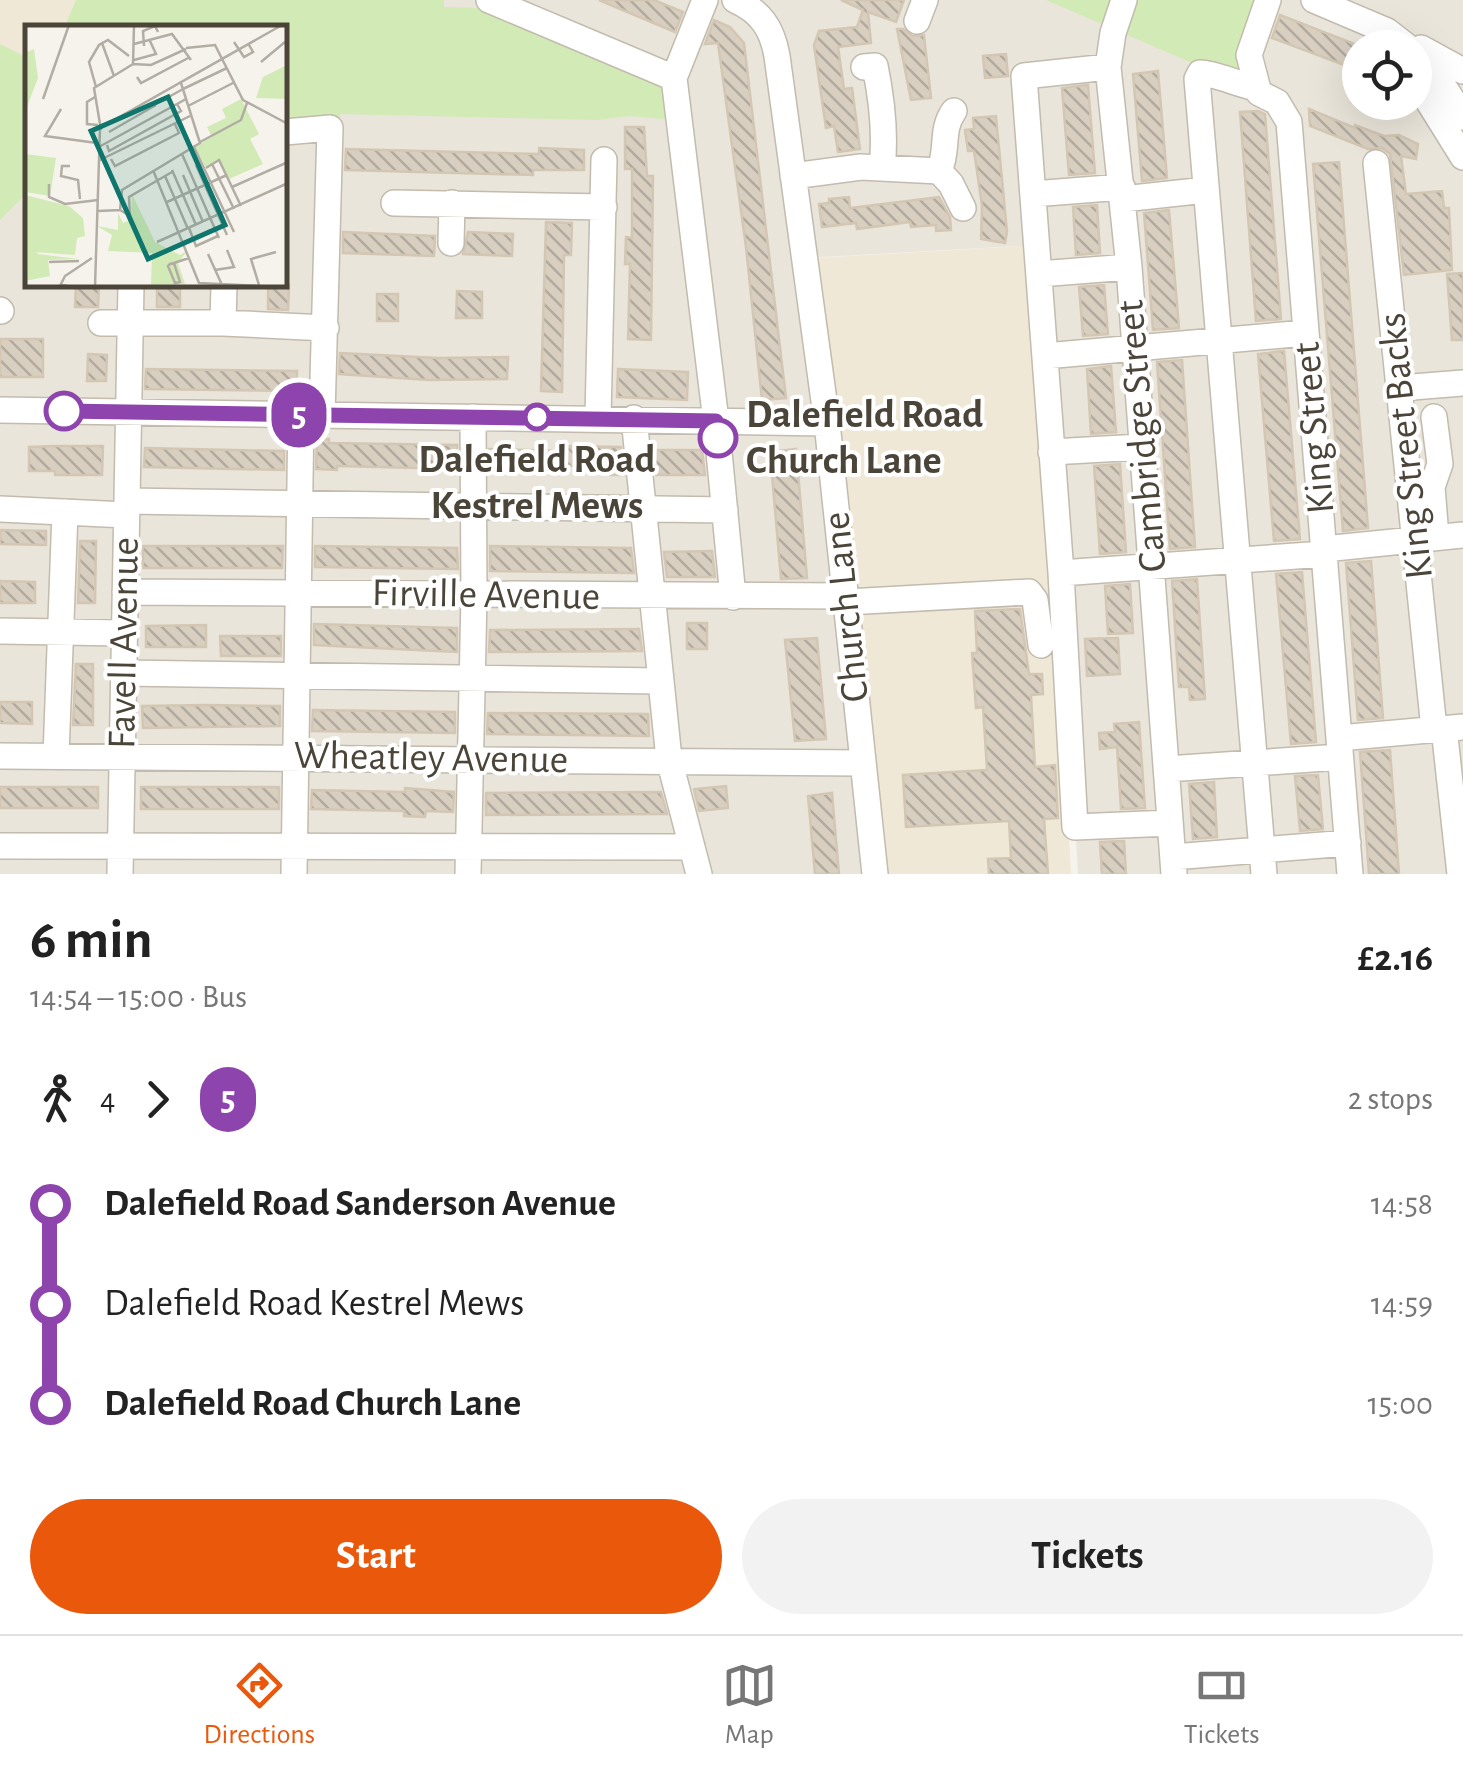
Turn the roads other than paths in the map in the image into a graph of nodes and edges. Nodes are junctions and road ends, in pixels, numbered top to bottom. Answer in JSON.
{"nodes":[{"id":1,"x":705,"y":0,"type":"edge"},
{"id":2,"x":735,"y":0,"type":"edge"},
{"id":3,"x":1124,"y":0,"type":"edge"},
{"id":4,"x":1268,"y":0,"type":"edge"},
{"id":5,"x":488,"y":1,"type":"edge"},
{"id":6,"x":1319,"y":1,"type":"edge"},
{"id":7,"x":1372,"y":30,"type":"edge"},
{"id":8,"x":1432,"y":53,"type":"edge"},
{"id":9,"x":864,"y":67,"type":"dead end"},
{"id":10,"x":1108,"y":67,"type":"junction"},
{"id":11,"x":1432,"y":68,"type":"edge"},
{"id":12,"x":1463,"y":71,"type":"edge"},
{"id":13,"x":674,"y":78,"type":"junction"},
{"id":14,"x":1258,"y":90,"type":"junction"},
{"id":15,"x":1448,"y":102,"type":"edge"},
{"id":16,"x":954,"y":111,"type":"dead end"},
{"id":17,"x":288,"y":132,"type":"edge"},
{"id":18,"x":1463,"y":158,"type":"edge"},
{"id":19,"x":604,"y":160,"type":"dead end"},
{"id":20,"x":1376,"y":163,"type":"dead end"},
{"id":21,"x":882,"y":168,"type":"junction"},
{"id":22,"x":940,"y":170,"type":"junction"},
{"id":23,"x":793,"y":176,"type":"junction"},
{"id":24,"x":1206,"y":190,"type":"junction"},
{"id":25,"x":1122,"y":193,"type":"junction"},
{"id":26,"x":1033,"y":194,"type":"junction"},
{"id":27,"x":394,"y":202,"type":"dead end"},
{"id":28,"x":452,"y":203,"type":"junction"},
{"id":29,"x":604,"y":207,"type":"junction"},
{"id":30,"x":964,"y":208,"type":"dead end"},
{"id":31,"x":452,"y":243,"type":"dead end"},
{"id":32,"x":1129,"y":267,"type":"junction"},
{"id":33,"x":1039,"y":274,"type":"junction"},
{"id":34,"x":131,"y":288,"type":"edge"},
{"id":35,"x":224,"y":288,"type":"edge"},
{"id":36,"x":101,"y":322,"type":"dead end"},
{"id":37,"x":130,"y":323,"type":"junction"},
{"id":38,"x":223,"y":323,"type":"junction"},
{"id":39,"x":326,"y":328,"type":"junction"},
{"id":40,"x":1306,"y":333,"type":"junction"},
{"id":41,"x":1219,"y":340,"type":"junction"},
{"id":42,"x":1134,"y":349,"type":"junction"},
{"id":43,"x":1045,"y":356,"type":"junction"},
{"id":44,"x":1463,"y":382,"type":"edge"},
{"id":45,"x":1400,"y":388,"type":"junction"},
{"id":46,"x":0,"y":410,"type":"edge"},
{"id":47,"x":128,"y":412,"type":"junction"},
{"id":48,"x":311,"y":415,"type":"junction"},
{"id":49,"x":1434,"y":416,"type":"dead end"},
{"id":50,"x":474,"y":417,"type":"junction"},
{"id":51,"x":598,"y":418,"type":"junction"},
{"id":52,"x":634,"y":418,"type":"junction"},
{"id":53,"x":716,"y":421,"type":"junction"},
{"id":54,"x":827,"y":423,"type":"junction"},
{"id":55,"x":1141,"y":446,"type":"junction"},
{"id":56,"x":1051,"y":452,"type":"junction"},
{"id":57,"x":301,"y":503,"type":"junction"},
{"id":58,"x":474,"y":506,"type":"junction"},
{"id":59,"x":127,"y":508,"type":"junction"},
{"id":60,"x":0,"y":509,"type":"edge"},
{"id":61,"x":642,"y":509,"type":"junction"},
{"id":62,"x":725,"y":510,"type":"junction"},
{"id":63,"x":65,"y":512,"type":"junction"},
{"id":64,"x":1463,"y":536,"type":"edge"},
{"id":65,"x":1426,"y":537,"type":"junction"},
{"id":66,"x":1324,"y":552,"type":"junction"},
{"id":67,"x":1235,"y":560,"type":"junction"},
{"id":68,"x":1153,"y":567,"type":"junction"},
{"id":69,"x":1061,"y":573,"type":"junction"},
{"id":70,"x":299,"y":591,"type":"junction"},
{"id":71,"x":125,"y":592,"type":"junction"},
{"id":72,"x":474,"y":596,"type":"junction"},
{"id":73,"x":733,"y":596,"type":"junction"},
{"id":74,"x":650,"y":597,"type":"junction"},
{"id":75,"x":846,"y":599,"type":"junction"},
{"id":76,"x":0,"y":632,"type":"edge"},
{"id":77,"x":60,"y":633,"type":"junction"},
{"id":78,"x":124,"y":633,"type":"junction"},
{"id":79,"x":1041,"y":645,"type":"dead end"},
{"id":80,"x":124,"y":673,"type":"junction"},
{"id":81,"x":297,"y":676,"type":"junction"},
{"id":82,"x":473,"y":679,"type":"junction"},
{"id":83,"x":659,"y":681,"type":"junction"},
{"id":84,"x":1447,"y":728,"type":"edge"},
{"id":85,"x":1340,"y":748,"type":"junction"},
{"id":86,"x":0,"y":756,"type":"edge"},
{"id":87,"x":56,"y":756,"type":"junction"},
{"id":88,"x":297,"y":756,"type":"junction"},
{"id":89,"x":122,"y":758,"type":"junction"},
{"id":90,"x":471,"y":759,"type":"junction"},
{"id":91,"x":669,"y":759,"type":"junction"},
{"id":92,"x":1256,"y":762,"type":"junction"},
{"id":93,"x":862,"y":763,"type":"junction"},
{"id":94,"x":1166,"y":769,"type":"junction"},
{"id":95,"x":1170,"y":823,"type":"junction"},
{"id":96,"x":1348,"y":843,"type":"junction"},
{"id":97,"x":0,"y":846,"type":"edge"},
{"id":98,"x":120,"y":846,"type":"junction"},
{"id":99,"x":295,"y":846,"type":"junction"},
{"id":100,"x":468,"y":846,"type":"junction"},
{"id":101,"x":692,"y":847,"type":"junction"},
{"id":102,"x":1263,"y":861,"type":"edge"},
{"id":103,"x":1173,"y":866,"type":"edge"},
{"id":104,"x":120,"y":874,"type":"edge"},
{"id":105,"x":294,"y":874,"type":"edge"},
{"id":106,"x":468,"y":874,"type":"edge"},
{"id":107,"x":699,"y":874,"type":"edge"},
{"id":108,"x":875,"y":874,"type":"edge"},
{"id":109,"x":1350,"y":874,"type":"edge"},
{"id":110,"x":1460,"y":874,"type":"edge"}],
"edges":[{"from":1,"to":13,"type":"street"},
{"from":2,"to":23,"type":"street","name":"Church Lane"},
{"from":3,"to":10,"type":"street","name":"Cambridge Street"},
{"from":4,"to":14,"type":"street"},
{"from":5,"to":13,"type":"street"},
{"from":6,"to":7,"type":"street"},
{"from":8,"to":12,"type":"street"},
{"from":9,"to":21,"type":"street"},
{"from":10,"to":25,"type":"street","name":"Cambridge Street"},
{"from":10,"to":26,"type":"street"},
{"from":11,"to":15,"type":"street"},
{"from":13,"to":53,"type":"street"},
{"from":14,"to":24,"type":"street"},
{"from":14,"to":40,"type":"street","name":"King Street"},
{"from":15,"to":18,"type":"street"},
{"from":16,"to":22,"type":"street"},
{"from":17,"to":39,"type":"street"},
{"from":19,"to":29,"type":"street"},
{"from":20,"to":45,"type":"street","name":"King Street Backs"},
{"from":21,"to":22,"type":"street"},
{"from":21,"to":23,"type":"street"},
{"from":22,"to":30,"type":"street"},
{"from":23,"to":54,"type":"street","name":"Church Lane"},
{"from":24,"to":25,"type":"street"},
{"from":24,"to":41,"type":"street"},
{"from":25,"to":26,"type":"street"},
{"from":25,"to":32,"type":"street","name":"Cambridge Street"},
{"from":26,"to":33,"type":"street"},
{"from":27,"to":28,"type":"street"},
{"from":28,"to":29,"type":"street"},
{"from":28,"to":31,"type":"street"},
{"from":29,"to":51,"type":"street"},
{"from":32,"to":33,"type":"street"},
{"from":32,"to":42,"type":"street","name":"Cambridge Street"},
{"from":33,"to":43,"type":"street"},
{"from":34,"to":37,"type":"street","name":"Favell Avenue"},
{"from":35,"to":38,"type":"street"},
{"from":36,"to":37,"type":"street"},
{"from":37,"to":38,"type":"street"},
{"from":37,"to":47,"type":"street","name":"Favell Avenue"},
{"from":38,"to":39,"type":"street"},
{"from":39,"to":48,"type":"street"},
{"from":40,"to":41,"type":"street"},
{"from":40,"to":66,"type":"street","name":"King Street"},
{"from":41,"to":42,"type":"street"},
{"from":41,"to":67,"type":"street"},
{"from":42,"to":43,"type":"street"},
{"from":42,"to":55,"type":"street","name":"Cambridge Street"},
{"from":43,"to":56,"type":"street"},
{"from":44,"to":45,"type":"street"},
{"from":45,"to":65,"type":"street","name":"King Street Backs"},
{"from":46,"to":47,"type":"street"},
{"from":47,"to":48,"type":"street"},
{"from":47,"to":59,"type":"street","name":"Favell Avenue"},
{"from":48,"to":50,"type":"street"},
{"from":48,"to":57,"type":"street"},
{"from":49,"to":65,"type":"street"},
{"from":50,"to":51,"type":"street"},
{"from":50,"to":58,"type":"street"},
{"from":51,"to":52,"type":"street"},
{"from":52,"to":53,"type":"street"},
{"from":52,"to":61,"type":"street"},
{"from":53,"to":54,"type":"street"},
{"from":53,"to":62,"type":"street"},
{"from":54,"to":75,"type":"street","name":"Church Lane"},
{"from":55,"to":56,"type":"street"},
{"from":55,"to":68,"type":"street","name":"Cambridge Street"},
{"from":56,"to":69,"type":"street"},
{"from":57,"to":58,"type":"street"},
{"from":57,"to":59,"type":"street"},
{"from":57,"to":70,"type":"street"},
{"from":58,"to":61,"type":"street"},
{"from":58,"to":72,"type":"street"},
{"from":59,"to":63,"type":"street"},
{"from":59,"to":71,"type":"street","name":"Favell Avenue"},
{"from":60,"to":63,"type":"street"},
{"from":61,"to":62,"type":"street"},
{"from":61,"to":74,"type":"street"},
{"from":62,"to":73,"type":"street"},
{"from":63,"to":77,"type":"street"},
{"from":64,"to":65,"type":"street"},
{"from":65,"to":66,"type":"street"},
{"from":65,"to":84,"type":"street","name":"King Street Backs"},
{"from":66,"to":67,"type":"street"},
{"from":66,"to":85,"type":"street","name":"King Street"},
{"from":67,"to":68,"type":"street"},
{"from":67,"to":92,"type":"street"},
{"from":68,"to":69,"type":"street"},
{"from":68,"to":94,"type":"street","name":"Cambridge Street"},
{"from":69,"to":95,"type":"street"},
{"from":70,"to":71,"type":"street","name":"Firville Avenue"},
{"from":70,"to":72,"type":"street","name":"Firville Avenue"},
{"from":70,"to":81,"type":"street"},
{"from":71,"to":78,"type":"street","name":"Favell Avenue"},
{"from":72,"to":74,"type":"street","name":"Firville Avenue"},
{"from":72,"to":82,"type":"street"},
{"from":73,"to":74,"type":"street","name":"Firville Avenue"},
{"from":73,"to":75,"type":"street","name":"Firville Avenue"},
{"from":74,"to":83,"type":"street"},
{"from":75,"to":79,"type":"street","name":"Firville Avenue"},
{"from":75,"to":93,"type":"street","name":"Church Lane"},
{"from":76,"to":77,"type":"street"},
{"from":77,"to":78,"type":"street"},
{"from":77,"to":87,"type":"street"},
{"from":78,"to":80,"type":"street","name":"Favell Avenue"},
{"from":80,"to":81,"type":"street"},
{"from":80,"to":89,"type":"street","name":"Favell Avenue"},
{"from":81,"to":82,"type":"street"},
{"from":81,"to":88,"type":"street"},
{"from":82,"to":83,"type":"street"},
{"from":82,"to":90,"type":"street"},
{"from":83,"to":91,"type":"street"},
{"from":84,"to":85,"type":"street"},
{"from":84,"to":110,"type":"street","name":"King Street Backs"},
{"from":85,"to":92,"type":"street"},
{"from":85,"to":96,"type":"street","name":"King Street"},
{"from":86,"to":87,"type":"street","name":"Wheatley Avenue"},
{"from":87,"to":89,"type":"street","name":"Wheatley Avenue"},
{"from":88,"to":89,"type":"street","name":"Wheatley Avenue"},
{"from":88,"to":90,"type":"street","name":"Wheatley Avenue"},
{"from":88,"to":99,"type":"street"},
{"from":89,"to":98,"type":"street","name":"Favell Avenue"},
{"from":90,"to":91,"type":"street","name":"Wheatley Avenue"},
{"from":90,"to":100,"type":"street"},
{"from":91,"to":93,"type":"street","name":"Wheatley Avenue"},
{"from":91,"to":101,"type":"street"},
{"from":92,"to":94,"type":"street"},
{"from":92,"to":102,"type":"street"},
{"from":93,"to":108,"type":"street","name":"Church Lane"},
{"from":94,"to":95,"type":"street","name":"Cambridge Street"},
{"from":95,"to":103,"type":"street","name":"Cambridge Street"},
{"from":96,"to":102,"type":"street"},
{"from":96,"to":109,"type":"street","name":"King Street"},
{"from":97,"to":98,"type":"street"},
{"from":98,"to":99,"type":"street"},
{"from":98,"to":104,"type":"street","name":"Favell Avenue"},
{"from":99,"to":100,"type":"street"},
{"from":99,"to":105,"type":"street"},
{"from":100,"to":101,"type":"street"},
{"from":100,"to":106,"type":"street"},
{"from":101,"to":107,"type":"street"},
{"from":102,"to":103,"type":"street"}]}
